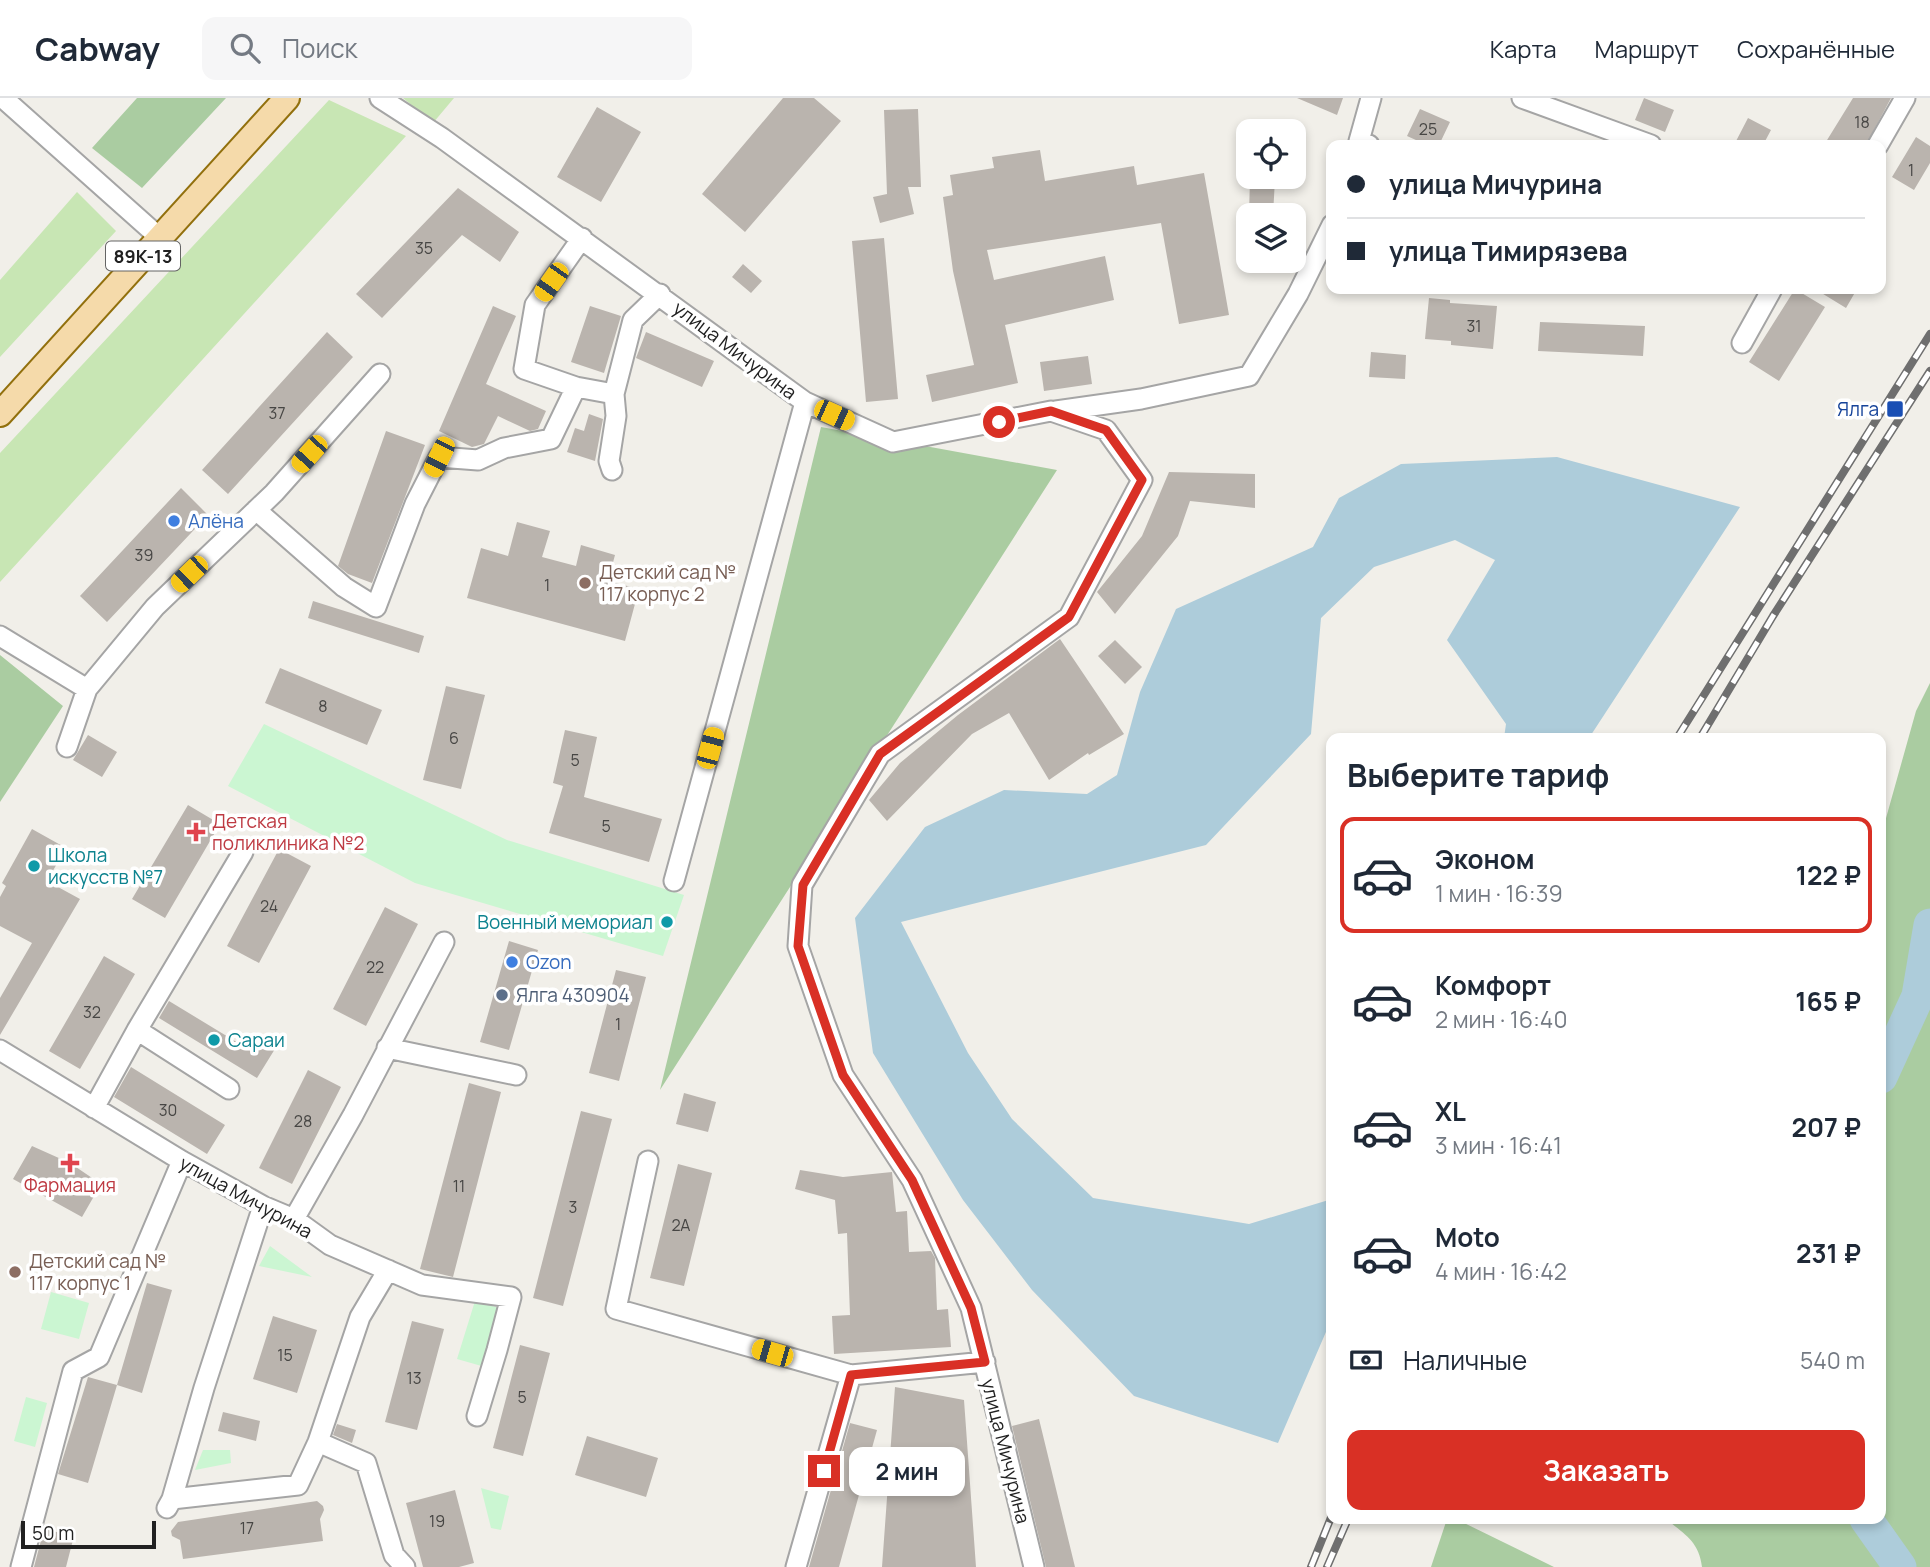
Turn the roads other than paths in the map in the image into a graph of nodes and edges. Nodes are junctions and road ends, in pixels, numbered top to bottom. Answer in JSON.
{"nodes":[{"id":1,"x":3,"y":98,"type":"edge"},
{"id":2,"x":287,"y":98,"type":"edge"},
{"id":3,"x":380,"y":98,"type":"edge"},
{"id":4,"x":1371,"y":98,"type":"edge"},
{"id":5,"x":1522,"y":98,"type":"edge"},
{"id":6,"x":1905,"y":98,"type":"edge"},
{"id":7,"x":1363,"y":140,"type":"edge"},
{"id":8,"x":1637,"y":140,"type":"edge"},
{"id":9,"x":1881,"y":140,"type":"edge"},
{"id":10,"x":159,"y":237,"type":"junction"},
{"id":11,"x":1326,"y":237,"type":"edge"},
{"id":12,"x":582,"y":238,"type":"junction"},
{"id":13,"x":1769,"y":294,"type":"edge"},
{"id":14,"x":660,"y":295,"type":"junction"},
{"id":15,"x":1742,"y":342,"type":"dead end"},
{"id":16,"x":380,"y":374,"type":"dead end"},
{"id":17,"x":576,"y":387,"type":"junction"},
{"id":18,"x":614,"y":394,"type":"junction"},
{"id":19,"x":805,"y":402,"type":"junction"},
{"id":20,"x":1051,"y":411,"type":"junction"},
{"id":21,"x":0,"y":414,"type":"edge"},
{"id":22,"x":612,"y":470,"type":"dead end"},
{"id":23,"x":256,"y":510,"type":"junction"},
{"id":24,"x":0,"y":636,"type":"edge"},
{"id":25,"x":88,"y":690,"type":"junction"},
{"id":26,"x":67,"y":747,"type":"dead end"},
{"id":27,"x":243,"y":852,"type":"dead end"},
{"id":28,"x":674,"y":881,"type":"dead end"},
{"id":29,"x":444,"y":942,"type":"dead end"},
{"id":30,"x":137,"y":1030,"type":"junction"},
{"id":31,"x":387,"y":1048,"type":"junction"},
{"id":32,"x":0,"y":1051,"type":"edge"},
{"id":33,"x":516,"y":1075,"type":"dead end"},
{"id":34,"x":229,"y":1089,"type":"dead end"},
{"id":35,"x":94,"y":1108,"type":"junction"},
{"id":36,"x":182,"y":1161,"type":"junction"},
{"id":37,"x":648,"y":1161,"type":"dead end"},
{"id":38,"x":263,"y":1206,"type":"junction"},
{"id":39,"x":294,"y":1219,"type":"junction"},
{"id":40,"x":388,"y":1270,"type":"junction"},
{"id":41,"x":985,"y":1362,"type":"junction"},
{"id":42,"x":851,"y":1375,"type":"junction"},
{"id":43,"x":477,"y":1416,"type":"dead end"},
{"id":44,"x":318,"y":1442,"type":"junction"},
{"id":45,"x":396,"y":1563,"type":"edge"},
{"id":46,"x":21,"y":1567,"type":"edge"},
{"id":47,"x":796,"y":1567,"type":"edge"},
{"id":48,"x":1034,"y":1567,"type":"edge"}],
"edges":[{"from":1,"to":10,"type":"street"},
{"from":2,"to":10,"type":"main road","number":"89К-13"},
{"from":3,"to":12,"type":"street","name":"улица Мичурина"},
{"from":4,"to":7,"type":"street"},
{"from":5,"to":8,"type":"street"},
{"from":6,"to":9,"type":"street"},
{"from":10,"to":21,"type":"main road","number":"89К-13"},
{"from":11,"to":20,"type":"street"},
{"from":12,"to":14,"type":"street","name":"улица Мичурина"},
{"from":12,"to":17,"type":"street"},
{"from":13,"to":15,"type":"street"},
{"from":14,"to":18,"type":"street"},
{"from":14,"to":19,"type":"street","name":"улица Мичурина"},
{"from":16,"to":23,"type":"street"},
{"from":17,"to":18,"type":"street"},
{"from":17,"to":23,"type":"street"},
{"from":18,"to":22,"type":"street"},
{"from":19,"to":20,"type":"street","name":"улица Мичурина"},
{"from":19,"to":28,"type":"street"},
{"from":20,"to":41,"type":"street","name":"улица Мичурина"},
{"from":23,"to":25,"type":"street"},
{"from":24,"to":25,"type":"street"},
{"from":25,"to":26,"type":"street"},
{"from":27,"to":30,"type":"street"},
{"from":29,"to":31,"type":"street"},
{"from":30,"to":34,"type":"street"},
{"from":30,"to":35,"type":"street"},
{"from":31,"to":33,"type":"street"},
{"from":31,"to":39,"type":"street"},
{"from":32,"to":35,"type":"street","name":"улица Мичурина"},
{"from":35,"to":36,"type":"street","name":"улица Мичурина"},
{"from":36,"to":38,"type":"street","name":"улица Мичурина"},
{"from":36,"to":46,"type":"street"},
{"from":37,"to":42,"type":"street"},
{"from":38,"to":39,"type":"street","name":"улица Мичурина"},
{"from":38,"to":44,"type":"street"},
{"from":39,"to":40,"type":"street","name":"улица Мичурина"},
{"from":40,"to":43,"type":"street","name":"улица Мичурина"},
{"from":40,"to":44,"type":"street"},
{"from":41,"to":42,"type":"street"},
{"from":41,"to":48,"type":"street","name":"улица Мичурина"},
{"from":42,"to":47,"type":"street"},
{"from":44,"to":45,"type":"street"}]}
